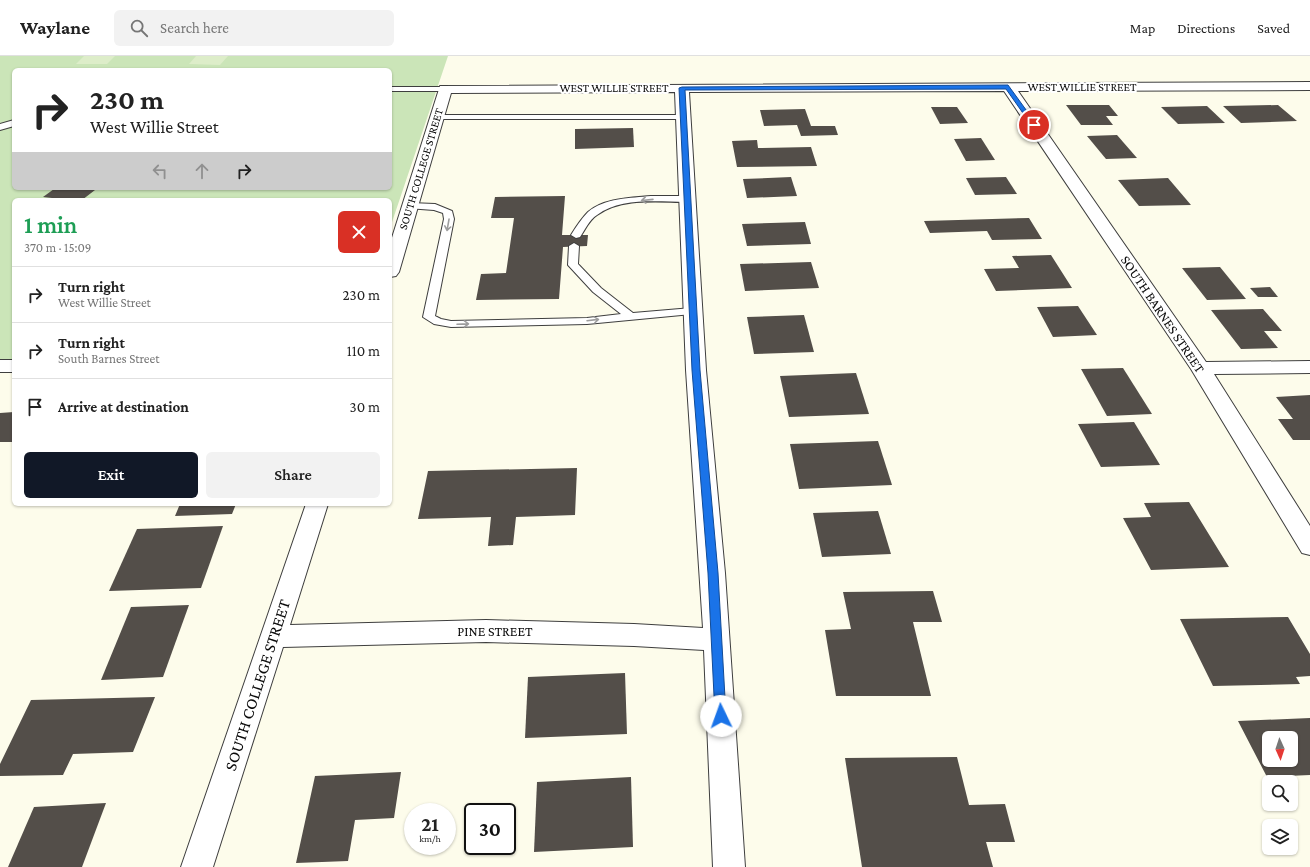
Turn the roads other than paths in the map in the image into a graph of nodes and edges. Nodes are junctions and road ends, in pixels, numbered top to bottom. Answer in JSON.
{"nodes":[{"id":1,"x":1310,"y":86,"type":"edge"},
{"id":2,"x":1008,"y":87,"type":"junction"},
{"id":3,"x":682,"y":88,"type":"junction"},
{"id":4,"x":392,"y":89,"type":"edge"},
{"id":5,"x":445,"y":89,"type":"junction"},
{"id":6,"x":436,"y":117,"type":"junction"},
{"id":7,"x":682,"y":117,"type":"junction"},
{"id":8,"x":12,"y":124,"type":"edge"},
{"id":9,"x":0,"y":127,"type":"edge"},
{"id":10,"x":686,"y":199,"type":"junction"},
{"id":11,"x":410,"y":206,"type":"junction"},
{"id":12,"x":576,"y":235,"type":"dead end"},
{"id":13,"x":574,"y":246,"type":"dead end"},
{"id":14,"x":392,"y":265,"type":"edge"},
{"id":15,"x":692,"y":310,"type":"junction"},
{"id":16,"x":630,"y":316,"type":"junction"},
{"id":17,"x":0,"y":366,"type":"edge"},
{"id":18,"x":12,"y":366,"type":"edge"},
{"id":19,"x":1310,"y":367,"type":"edge"},
{"id":20,"x":1200,"y":368,"type":"junction"},
{"id":21,"x":316,"y":506,"type":"edge"},
{"id":22,"x":1310,"y":546,"type":"edge"},
{"id":23,"x":273,"y":636,"type":"junction"},
{"id":24,"x":716,"y":640,"type":"junction"},
{"id":25,"x":197,"y":867,"type":"edge"},
{"id":26,"x":729,"y":867,"type":"edge"}],
"edges":[{"from":1,"to":2,"type":"street","name":"WEST WILLIE STREET"},
{"from":2,"to":3,"type":"street","name":"WEST WILLIE STREET"},
{"from":2,"to":20,"type":"street","name":"SOUTH BARNES STREET"},
{"from":3,"to":5,"type":"street","name":"WEST WILLIE STREET"},
{"from":3,"to":7,"type":"street"},
{"from":4,"to":5,"type":"lane"},
{"from":5,"to":6,"type":"street","name":"SOUTH COLLEGE STREET"},
{"from":6,"to":7,"type":"lane"},
{"from":6,"to":11,"type":"street","name":"SOUTH COLLEGE STREET"},
{"from":7,"to":10,"type":"street"},
{"from":8,"to":9,"type":"lane"},
{"from":10,"to":12,"type":"lane","one_way":true},
{"from":10,"to":15,"type":"street"},
{"from":11,"to":14,"type":"street","name":"SOUTH COLLEGE STREET"},
{"from":11,"to":16,"type":"lane","one_way":true},
{"from":13,"to":16,"type":"lane"},
{"from":15,"to":16,"type":"lane"},
{"from":15,"to":24,"type":"street"},
{"from":17,"to":18,"type":"street"},
{"from":19,"to":20,"type":"street"},
{"from":20,"to":22,"type":"street","name":"SOUTH BARNES STREET"},
{"from":21,"to":23,"type":"street","name":"SOUTH COLLEGE STREET"},
{"from":23,"to":24,"type":"street","name":"PINE STREET"},
{"from":23,"to":25,"type":"street","name":"SOUTH COLLEGE STREET"},
{"from":24,"to":26,"type":"street"}]}
